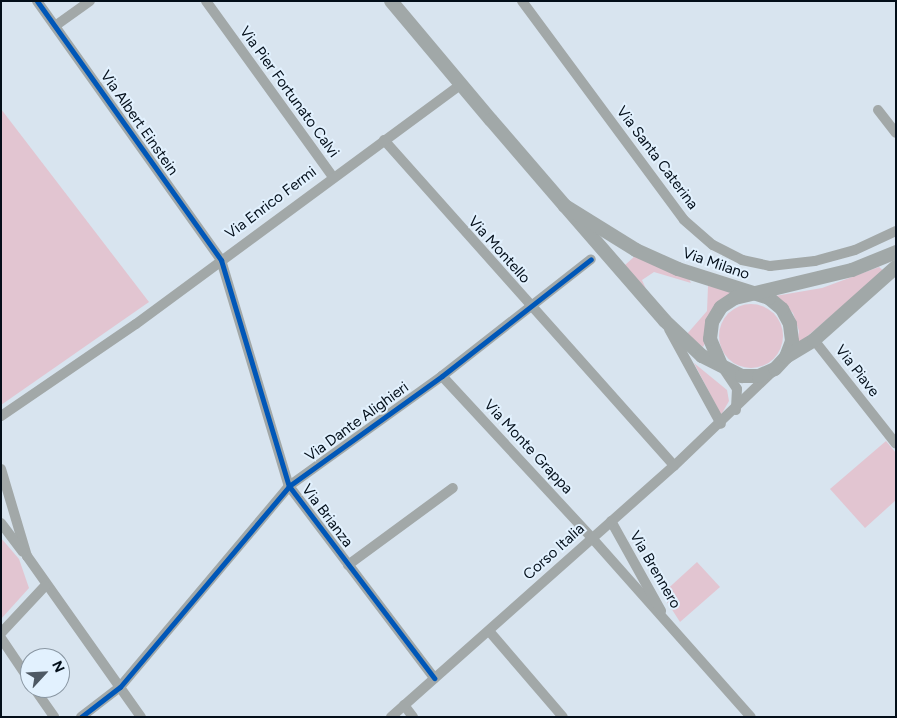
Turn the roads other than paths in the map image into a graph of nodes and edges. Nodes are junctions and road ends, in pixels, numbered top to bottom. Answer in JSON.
{"nodes":[{"id":1,"x":37,"y":1,"type":"edge"},
{"id":2,"x":90,"y":1,"type":"edge"},
{"id":3,"x":206,"y":1,"type":"edge"},
{"id":4,"x":391,"y":1,"type":"edge"},
{"id":5,"x":522,"y":1,"type":"edge"},
{"id":6,"x":55,"y":26,"type":"junction"},
{"id":7,"x":461,"y":84,"type":"junction"},
{"id":8,"x":878,"y":110,"type":"dead end"},
{"id":9,"x":896,"y":132,"type":"edge"},
{"id":10,"x":384,"y":140,"type":"junction"},
{"id":11,"x":332,"y":176,"type":"junction"},
{"id":12,"x":565,"y":206,"type":"junction"},
{"id":13,"x":896,"y":231,"type":"edge"},
{"id":14,"x":896,"y":252,"type":"edge"},
{"id":15,"x":591,"y":259,"type":"dead end"},
{"id":16,"x":221,"y":260,"type":"junction"},
{"id":17,"x":896,"y":267,"type":"edge"},
{"id":18,"x":753,"y":294,"type":"junction"},
{"id":19,"x":532,"y":307,"type":"junction"},
{"id":20,"x":665,"y":321,"type":"junction"},
{"id":21,"x":814,"y":340,"type":"junction"},
{"id":22,"x":786,"y":357,"type":"junction"},
{"id":23,"x":721,"y":365,"type":"junction"},
{"id":24,"x":775,"y":370,"type":"junction"},
{"id":25,"x":442,"y":376,"type":"junction"},
{"id":26,"x":736,"y":410,"type":"junction"},
{"id":27,"x":1,"y":416,"type":"edge"},
{"id":28,"x":721,"y":424,"type":"junction"},
{"id":29,"x":896,"y":444,"type":"edge"},
{"id":30,"x":674,"y":466,"type":"junction"},
{"id":31,"x":1,"y":469,"type":"edge"},
{"id":32,"x":289,"y":486,"type":"junction"},
{"id":33,"x":453,"y":488,"type":"dead end"},
{"id":34,"x":612,"y":521,"type":"junction"},
{"id":35,"x":1,"y":523,"type":"edge"},
{"id":36,"x":592,"y":538,"type":"junction"},
{"id":37,"x":27,"y":556,"type":"junction"},
{"id":38,"x":348,"y":565,"type":"junction"},
{"id":39,"x":45,"y":586,"type":"junction"},
{"id":40,"x":489,"y":631,"type":"junction"},
{"id":41,"x":1,"y":633,"type":"edge"},
{"id":42,"x":675,"y":633,"type":"junction"},
{"id":43,"x":1,"y":638,"type":"edge"},
{"id":44,"x":20,"y":666,"type":"edge"},
{"id":45,"x":434,"y":678,"type":"junction"},
{"id":46,"x":120,"y":687,"type":"junction"},
{"id":47,"x":41,"y":698,"type":"edge"},
{"id":48,"x":404,"y":705,"type":"junction"},
{"id":49,"x":54,"y":717,"type":"edge"},
{"id":50,"x":81,"y":717,"type":"edge"},
{"id":51,"x":141,"y":717,"type":"edge"},
{"id":52,"x":391,"y":717,"type":"edge"},
{"id":53,"x":413,"y":717,"type":"edge"},
{"id":54,"x":563,"y":717,"type":"edge"},
{"id":55,"x":751,"y":717,"type":"edge"}],
"edges":[{"from":1,"to":6,"type":"street","name":"Via Albert Einstein"},
{"from":2,"to":6,"type":"street"},
{"from":3,"to":11,"type":"street","name":"Via Pier Fortunato Calvi"},
{"from":4,"to":7,"type":"main road","name":"Via Milano"},
{"from":5,"to":13,"type":"street","name":"Via Santa Caterina"},
{"from":6,"to":16,"type":"street","name":"Via Albert Einstein"},
{"from":7,"to":10,"type":"street","name":"Via Enrico Fermi"},
{"from":7,"to":12,"type":"main road","name":"Via Milano"},
{"from":8,"to":9,"type":"street"},
{"from":10,"to":11,"type":"street","name":"Via Enrico Fermi"},
{"from":10,"to":19,"type":"street","name":"Via Montello"},
{"from":11,"to":16,"type":"street","name":"Via Enrico Fermi"},
{"from":12,"to":18,"type":"main road","name":"Via Milano"},
{"from":12,"to":20,"type":"main road","name":"Via Milano"},
{"from":14,"to":18,"type":"main road","name":"Via Milano"},
{"from":15,"to":19,"type":"street","name":"Via Dante Alighieri"},
{"from":16,"to":27,"type":"street","name":"Via Enrico Fermi"},
{"from":16,"to":32,"type":"street","name":"Via Brianza"},
{"from":17,"to":21,"type":"main road"},
{"from":18,"to":22,"type":"main road"},
{"from":18,"to":23,"type":"main road"},
{"from":19,"to":25,"type":"street","name":"Via Dante Alighieri"},
{"from":19,"to":30,"type":"street","name":"Via Montello"},
{"from":20,"to":23,"type":"main road","name":"Via Milano"},
{"from":20,"to":28,"type":"street"},
{"from":21,"to":22,"type":"main road"},
{"from":21,"to":29,"type":"street","name":"Via Piave"},
{"from":22,"to":24,"type":"main road"},
{"from":23,"to":24,"type":"main road"},
{"from":23,"to":26,"type":"street"},
{"from":24,"to":26,"type":"street","name":"Corso Italia"},
{"from":25,"to":32,"type":"street","name":"Via Dante Alighieri"},
{"from":25,"to":36,"type":"street","name":"Via Monte Grappa"},
{"from":26,"to":28,"type":"street","name":"Corso Italia"},
{"from":28,"to":30,"type":"street","name":"Corso Italia"},
{"from":30,"to":34,"type":"street","name":"Corso Italia"},
{"from":31,"to":37,"type":"street"},
{"from":32,"to":38,"type":"street","name":"Via Brianza"},
{"from":32,"to":46,"type":"street","name":"Via Dante Alighieri"},
{"from":33,"to":38,"type":"street"},
{"from":34,"to":36,"type":"street","name":"Corso Italia"},
{"from":34,"to":42,"type":"street","name":"Via Brennero"},
{"from":35,"to":37,"type":"street"},
{"from":36,"to":40,"type":"street","name":"Corso Italia"},
{"from":36,"to":42,"type":"street","name":"Via Brennero"},
{"from":37,"to":39,"type":"street"},
{"from":38,"to":45,"type":"street","name":"Via Brianza"},
{"from":39,"to":41,"type":"street"},
{"from":39,"to":46,"type":"street"},
{"from":40,"to":45,"type":"street","name":"Corso Italia"},
{"from":40,"to":54,"type":"street"},
{"from":42,"to":55,"type":"street","name":"Via Brennero"},
{"from":43,"to":44,"type":"street"},
{"from":45,"to":48,"type":"street","name":"Corso Italia"},
{"from":46,"to":50,"type":"street","name":"Via Dante Alighieri"},
{"from":46,"to":51,"type":"street"},
{"from":47,"to":49,"type":"street"},
{"from":48,"to":52,"type":"street","name":"Corso Italia"},
{"from":48,"to":53,"type":"street"}]}
